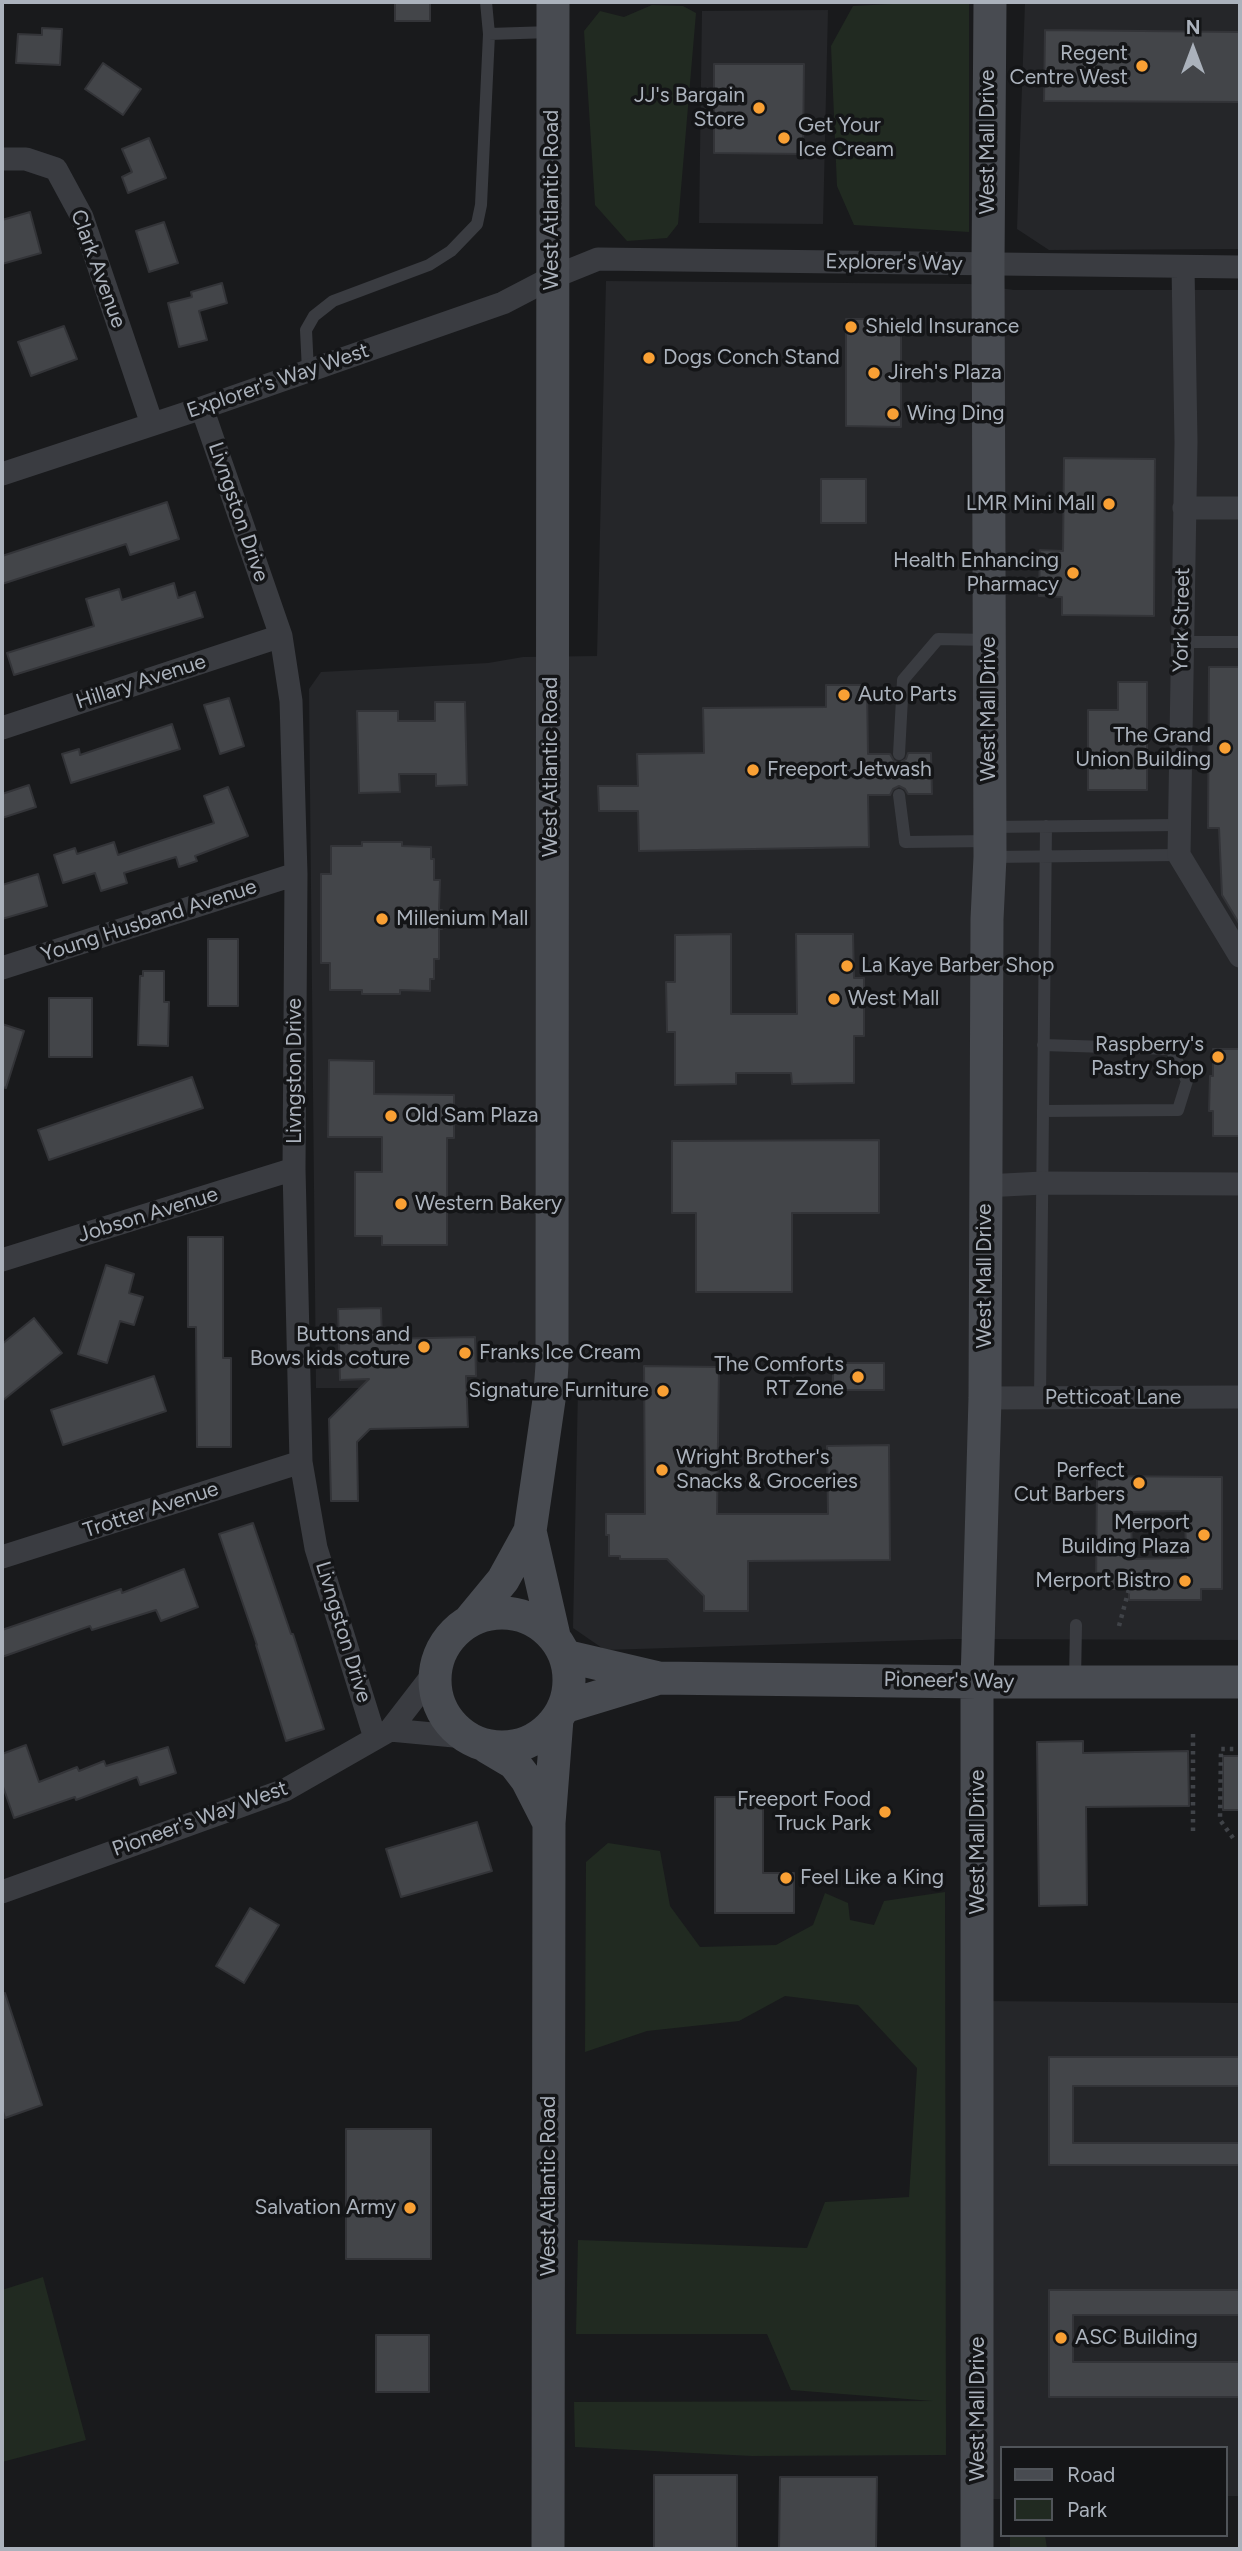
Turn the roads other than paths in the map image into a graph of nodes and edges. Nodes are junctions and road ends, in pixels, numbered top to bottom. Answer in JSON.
{"nodes":[{"id":1,"x":485,"y":2,"type":"edge"},
{"id":2,"x":990,"y":2,"type":"edge"},
{"id":3,"x":553,"y":17,"type":"edge"},
{"id":4,"x":489,"y":34,"type":"junction"},
{"id":5,"x":2,"y":159,"type":"edge"},
{"id":6,"x":988,"y":264,"type":"junction"},
{"id":7,"x":1183,"y":267,"type":"junction"},
{"id":8,"x":1240,"y":267,"type":"edge"},
{"id":9,"x":551,"y":278,"type":"junction"},
{"id":10,"x":308,"y":371,"type":"junction"},
{"id":11,"x":202,"y":408,"type":"junction"},
{"id":12,"x":152,"y":424,"type":"junction"},
{"id":13,"x":2,"y":474,"type":"edge"},
{"id":14,"x":1184,"y":508,"type":"junction"},
{"id":15,"x":1240,"y":508,"type":"edge"},
{"id":16,"x":281,"y":636,"type":"junction"},
{"id":17,"x":989,"y":640,"type":"junction"},
{"id":18,"x":1181,"y":642,"type":"junction"},
{"id":19,"x":1240,"y":642,"type":"edge"},
{"id":20,"x":2,"y":728,"type":"edge"},
{"id":21,"x":899,"y":754,"type":"dead end"},
{"id":22,"x":900,"y":795,"type":"dead end"},
{"id":23,"x":1178,"y":825,"type":"junction"},
{"id":24,"x":1046,"y":826,"type":"junction"},
{"id":25,"x":990,"y":841,"type":"junction"},
{"id":26,"x":1179,"y":855,"type":"junction"},
{"id":27,"x":1046,"y":856,"type":"junction"},
{"id":28,"x":296,"y":874,"type":"junction"},
{"id":29,"x":1240,"y":956,"type":"edge"},
{"id":30,"x":2,"y":968,"type":"edge"},
{"id":31,"x":1043,"y":1045,"type":"junction"},
{"id":32,"x":1043,"y":1111,"type":"junction"},
{"id":33,"x":294,"y":1168,"type":"junction"},
{"id":34,"x":1043,"y":1183,"type":"junction"},
{"id":35,"x":1240,"y":1184,"type":"edge"},
{"id":36,"x":985,"y":1186,"type":"junction"},
{"id":37,"x":2,"y":1260,"type":"edge"},
{"id":38,"x":1240,"y":1397,"type":"edge"},
{"id":39,"x":985,"y":1398,"type":"junction"},
{"id":40,"x":1040,"y":1398,"type":"junction"},
{"id":41,"x":301,"y":1462,"type":"junction"},
{"id":42,"x":530,"y":1531,"type":"junction"},
{"id":43,"x":2,"y":1558,"type":"edge"},
{"id":44,"x":470,"y":1620,"type":"junction"},
{"id":45,"x":1076,"y":1625,"type":"dead end"},
{"id":46,"x":560,"y":1646,"type":"junction"},
{"id":47,"x":434,"y":1673,"type":"junction"},
{"id":48,"x":659,"y":1678,"type":"junction"},
{"id":49,"x":977,"y":1682,"type":"junction"},
{"id":50,"x":1075,"y":1682,"type":"junction"},
{"id":51,"x":1240,"y":1682,"type":"edge"},
{"id":52,"x":561,"y":1713,"type":"junction"},
{"id":53,"x":382,"y":1734,"type":"junction"},
{"id":54,"x":476,"y":1742,"type":"junction"},
{"id":55,"x":549,"y":1823,"type":"junction"},
{"id":56,"x":2,"y":1892,"type":"edge"},
{"id":57,"x":548,"y":2549,"type":"edge"},
{"id":58,"x":977,"y":2549,"type":"edge"}],
"edges":[{"from":1,"to":4,"type":"lane"},
{"from":2,"to":6,"type":"main road","name":"West Mall Drive"},
{"from":3,"to":4,"type":"lane"},
{"from":3,"to":9,"type":"main road","name":"West Atlantic Road"},
{"from":4,"to":10,"type":"lane"},
{"from":5,"to":12,"type":"street","name":"Clark Avenue"},
{"from":6,"to":7,"type":"street","name":"Explorer's Way"},
{"from":6,"to":9,"type":"street","name":"Explorer's Way"},
{"from":6,"to":17,"type":"main road","name":"West Mall Drive"},
{"from":7,"to":8,"type":"street","name":"Explorer's Way"},
{"from":7,"to":14,"type":"street","name":"York Street"},
{"from":9,"to":10,"type":"street","name":"Explorer's Way West"},
{"from":9,"to":42,"type":"main road","name":"West Atlantic Road"},
{"from":10,"to":11,"type":"street","name":"Explorer's Way West"},
{"from":11,"to":12,"type":"street","name":"Explorer's Way West"},
{"from":11,"to":16,"type":"street","name":"Livngston Drive"},
{"from":12,"to":13,"type":"street","name":"Explorer's Way West"},
{"from":14,"to":15,"type":"street"},
{"from":14,"to":18,"type":"street","name":"York Street"},
{"from":16,"to":20,"type":"street","name":"Hillary Avenue"},
{"from":16,"to":28,"type":"street","name":"Livngston Drive"},
{"from":17,"to":21,"type":"lane"},
{"from":17,"to":25,"type":"main road","name":"West Mall Drive"},
{"from":18,"to":19,"type":"lane"},
{"from":18,"to":23,"type":"street","name":"York Street"},
{"from":22,"to":25,"type":"lane"},
{"from":23,"to":24,"type":"lane"},
{"from":23,"to":26,"type":"street","name":"York Street"},
{"from":24,"to":25,"type":"lane"},
{"from":24,"to":27,"type":"lane"},
{"from":25,"to":27,"type":"lane"},
{"from":25,"to":36,"type":"main road","name":"West Mall Drive"},
{"from":26,"to":27,"type":"lane"},
{"from":26,"to":29,"type":"street","name":"York Street"},
{"from":27,"to":31,"type":"lane"},
{"from":28,"to":30,"type":"street","name":"Young Husband Avenue"},
{"from":28,"to":33,"type":"street","name":"Livngston Drive"},
{"from":31,"to":32,"type":"lane"},
{"from":31,"to":32,"type":"lane"},
{"from":32,"to":34,"type":"lane"},
{"from":33,"to":37,"type":"street","name":"Jobson Avenue"},
{"from":33,"to":41,"type":"street","name":"Livngston Drive"},
{"from":34,"to":35,"type":"street"},
{"from":34,"to":36,"type":"street"},
{"from":34,"to":40,"type":"lane"},
{"from":36,"to":39,"type":"main road","name":"West Mall Drive"},
{"from":38,"to":40,"type":"street","name":"Petticoat Lane"},
{"from":39,"to":40,"type":"street","name":"Petticoat Lane"},
{"from":39,"to":49,"type":"main road","name":"West Mall Drive"},
{"from":41,"to":43,"type":"street","name":"Trotter Avenue"},
{"from":41,"to":53,"type":"street","name":"Livngston Drive"},
{"from":42,"to":44,"type":"main road","name":"West Atlantic Road"},
{"from":42,"to":46,"type":"main road","name":"West Atlantic Road"},
{"from":44,"to":46,"type":"main road"},
{"from":44,"to":47,"type":"main road"},
{"from":45,"to":50,"type":"lane"},
{"from":46,"to":48,"type":"main road","name":"Pioneer's Way"},
{"from":46,"to":52,"type":"main road"},
{"from":47,"to":53,"type":"street","name":"Pioneer's Way West"},
{"from":47,"to":54,"type":"main road"},
{"from":48,"to":49,"type":"main road","name":"Pioneer's Way"},
{"from":48,"to":52,"type":"main road","name":"Pioneer's Way"},
{"from":49,"to":50,"type":"main road","name":"Pioneer's Way"},
{"from":49,"to":58,"type":"main road","name":"West Mall Drive"},
{"from":50,"to":51,"type":"main road","name":"Pioneer's Way"},
{"from":52,"to":54,"type":"main road"},
{"from":52,"to":55,"type":"main road","name":"West Atlantic Road"},
{"from":53,"to":54,"type":"street"},
{"from":53,"to":56,"type":"street","name":"Pioneer's Way West"},
{"from":54,"to":55,"type":"main road","name":"West Atlantic Road"},
{"from":55,"to":57,"type":"main road","name":"West Atlantic Road"}]}
